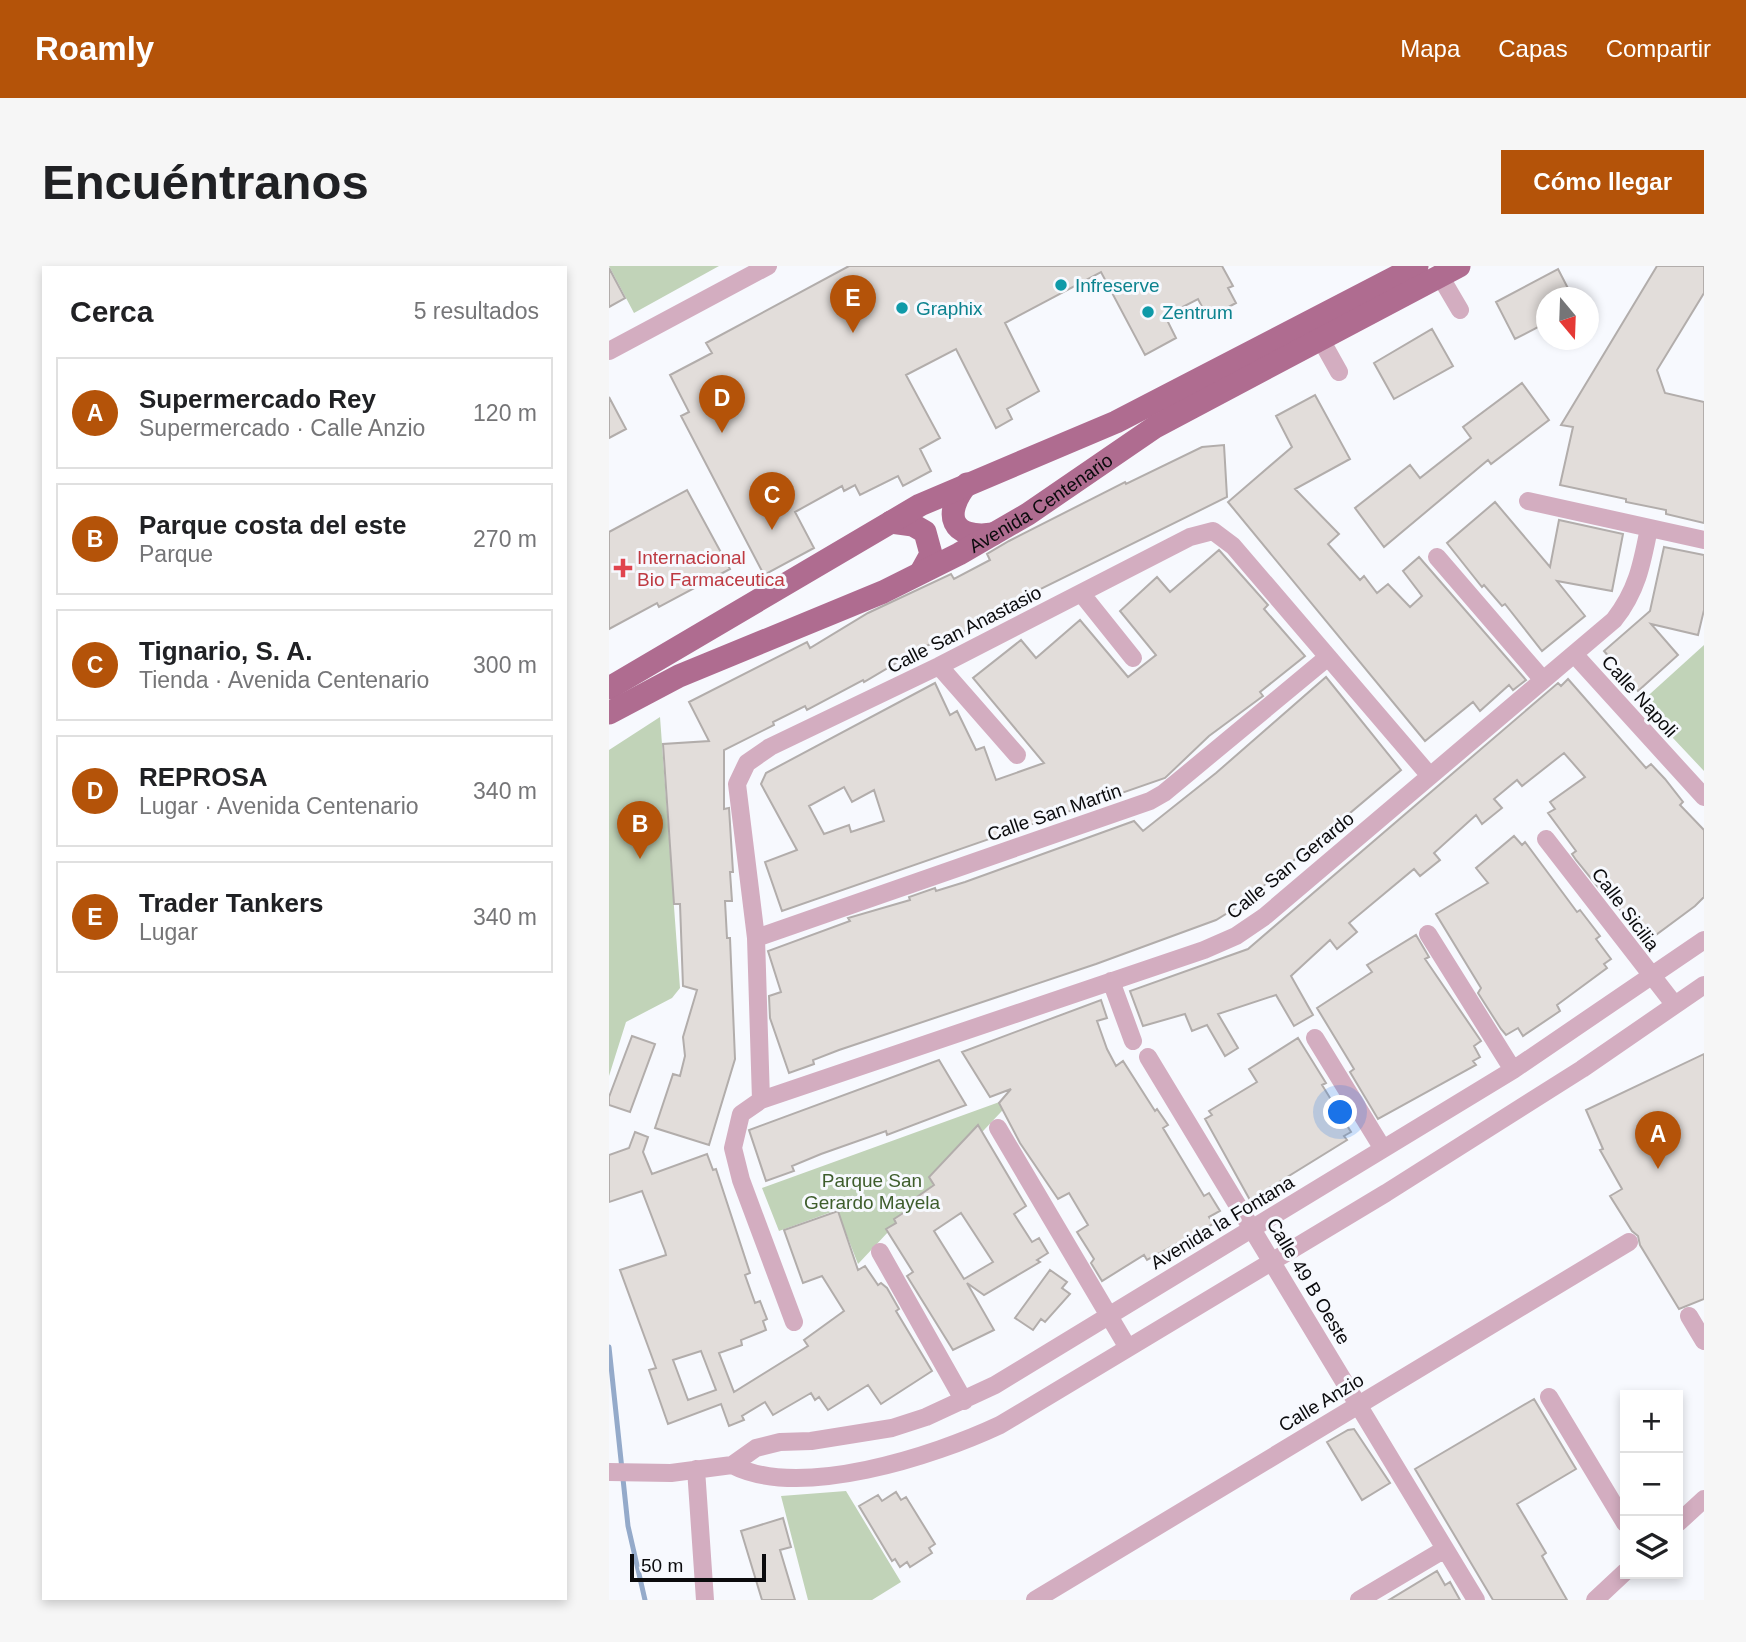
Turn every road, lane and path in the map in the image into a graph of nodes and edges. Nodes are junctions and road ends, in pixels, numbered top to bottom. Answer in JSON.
{"nodes":[{"id":1,"x":768,"y":266,"type":"edge"},
{"id":2,"x":1417,"y":266,"type":"edge"},
{"id":3,"x":1450,"y":271,"type":"edge"},
{"id":4,"x":1460,"y":310,"type":"dead end"},
{"id":5,"x":1316,"y":330,"type":"junction"},
{"id":6,"x":609,"y":351,"type":"edge"},
{"id":7,"x":1339,"y":372,"type":"dead end"},
{"id":8,"x":967,"y":484,"type":"junction"},
{"id":9,"x":1528,"y":501,"type":"dead end"},
{"id":10,"x":891,"y":523,"type":"junction"},
{"id":11,"x":1649,"y":528,"type":"junction"},
{"id":12,"x":994,"y":534,"type":"junction"},
{"id":13,"x":1704,"y":540,"type":"edge"},
{"id":14,"x":1437,"y":557,"type":"dead end"},
{"id":15,"x":921,"y":572,"type":"junction"},
{"id":16,"x":1081,"y":593,"type":"junction"},
{"id":17,"x":1574,"y":654,"type":"junction"},
{"id":18,"x":1328,"y":657,"type":"junction"},
{"id":19,"x":1133,"y":658,"type":"dead end"},
{"id":20,"x":939,"y":666,"type":"junction"},
{"id":21,"x":1543,"y":680,"type":"junction"},
{"id":22,"x":609,"y":688,"type":"edge"},
{"id":23,"x":609,"y":713,"type":"edge"},
{"id":24,"x":1017,"y":755,"type":"dead end"},
{"id":25,"x":1430,"y":776,"type":"junction"},
{"id":26,"x":1704,"y":797,"type":"edge"},
{"id":27,"x":1546,"y":839,"type":"dead end"},
{"id":28,"x":1428,"y":933,"type":"dead end"},
{"id":29,"x":756,"y":938,"type":"junction"},
{"id":30,"x":1704,"y":940,"type":"edge"},
{"id":31,"x":1651,"y":975,"type":"junction"},
{"id":32,"x":1111,"y":981,"type":"junction"},
{"id":33,"x":1704,"y":985,"type":"edge"},
{"id":34,"x":1674,"y":1004,"type":"junction"},
{"id":35,"x":1315,"y":1038,"type":"dead end"},
{"id":36,"x":1133,"y":1041,"type":"dead end"},
{"id":37,"x":1148,"y":1057,"type":"dead end"},
{"id":38,"x":1513,"y":1070,"type":"junction"},
{"id":39,"x":761,"y":1100,"type":"junction"},
{"id":40,"x":998,"y":1128,"type":"dead end"},
{"id":41,"x":1383,"y":1149,"type":"junction"},
{"id":42,"x":1251,"y":1228,"type":"junction"},
{"id":43,"x":1629,"y":1242,"type":"dead end"},
{"id":44,"x":880,"y":1252,"type":"dead end"},
{"id":45,"x":1272,"y":1262,"type":"junction"},
{"id":46,"x":1689,"y":1316,"type":"dead end"},
{"id":47,"x":1108,"y":1317,"type":"junction"},
{"id":48,"x":794,"y":1322,"type":"dead end"},
{"id":49,"x":1704,"y":1341,"type":"edge"},
{"id":50,"x":1128,"y":1348,"type":"junction"},
{"id":51,"x":1549,"y":1397,"type":"dead end"},
{"id":52,"x":964,"y":1401,"type":"junction"},
{"id":53,"x":1359,"y":1404,"type":"junction"},
{"id":54,"x":732,"y":1465,"type":"junction"},
{"id":55,"x":696,"y":1469,"type":"junction"},
{"id":56,"x":609,"y":1472,"type":"edge"},
{"id":57,"x":1704,"y":1499,"type":"edge"},
{"id":58,"x":1621,"y":1516,"type":"edge"},
{"id":59,"x":1683,"y":1518,"type":"edge"},
{"id":60,"x":1445,"y":1549,"type":"junction"},
{"id":61,"x":1620,"y":1577,"type":"edge"},
{"id":62,"x":705,"y":1600,"type":"edge"},
{"id":63,"x":1035,"y":1600,"type":"edge"},
{"id":64,"x":1359,"y":1600,"type":"edge"},
{"id":65,"x":1476,"y":1600,"type":"edge"},
{"id":66,"x":1595,"y":1600,"type":"edge"}],
"edges":[{"from":1,"to":6,"type":"street"},
{"from":2,"to":5,"type":"main road","name":"Avenida Centenario"},
{"from":3,"to":4,"type":"street"},
{"from":3,"to":5,"type":"main road","name":"Avenida Centenario"},
{"from":5,"to":7,"type":"street"},
{"from":5,"to":8,"type":"main road","name":"Avenida Centenario"},
{"from":5,"to":12,"type":"main road","name":"Avenida Centenario"},
{"from":8,"to":10,"type":"main road","name":"Avenida Centenario"},
{"from":8,"to":12,"type":"main road"},
{"from":9,"to":11,"type":"street"},
{"from":10,"to":15,"type":"main road"},
{"from":10,"to":22,"type":"main road","name":"Avenida Centenario"},
{"from":11,"to":13,"type":"street"},
{"from":11,"to":17,"type":"street","name":"Calle San Gerardo"},
{"from":12,"to":15,"type":"main road","name":"Avenida Centenario"},
{"from":14,"to":21,"type":"street"},
{"from":15,"to":23,"type":"main road","name":"Avenida Centenario"},
{"from":16,"to":18,"type":"street","name":"Calle San Anastasio"},
{"from":16,"to":19,"type":"street"},
{"from":16,"to":20,"type":"street","name":"Calle San Anastasio"},
{"from":17,"to":21,"type":"street","name":"Calle San Gerardo"},
{"from":17,"to":26,"type":"street","name":"Calle Napoli"},
{"from":18,"to":25,"type":"street","name":"Calle San Anastasio"},
{"from":18,"to":29,"type":"street","name":"Calle San Martin"},
{"from":20,"to":24,"type":"street"},
{"from":20,"to":29,"type":"street","name":"Calle San Anastasio"},
{"from":21,"to":25,"type":"street","name":"Calle San Gerardo"},
{"from":25,"to":32,"type":"street","name":"Calle San Gerardo"},
{"from":27,"to":31,"type":"street","name":"Calle Sicilia"},
{"from":28,"to":38,"type":"street"},
{"from":29,"to":39,"type":"street","name":"Calle San Anastasio"},
{"from":30,"to":31,"type":"street","name":"Avenida la Fontana"},
{"from":31,"to":34,"type":"street","name":"Calle Sicilia"},
{"from":31,"to":38,"type":"street","name":"Avenida la Fontana"},
{"from":32,"to":36,"type":"street"},
{"from":32,"to":39,"type":"street","name":"Calle San Gerardo"},
{"from":33,"to":34,"type":"street","name":"Avenida la Fontana"},
{"from":34,"to":45,"type":"street","name":"Avenida la Fontana"},
{"from":35,"to":41,"type":"street"},
{"from":37,"to":42,"type":"street","name":"Calle 49 B Oeste"},
{"from":38,"to":41,"type":"street","name":"Avenida la Fontana"},
{"from":39,"to":48,"type":"street"},
{"from":40,"to":47,"type":"street"},
{"from":41,"to":42,"type":"street","name":"Avenida la Fontana"},
{"from":42,"to":45,"type":"street","name":"Calle 49 B Oeste"},
{"from":42,"to":47,"type":"street","name":"Avenida la Fontana"},
{"from":43,"to":53,"type":"street","name":"Calle Anzio"},
{"from":44,"to":52,"type":"street"},
{"from":45,"to":50,"type":"street","name":"Avenida la Fontana"},
{"from":45,"to":53,"type":"street","name":"Calle 49 B Oeste"},
{"from":46,"to":49,"type":"street"},
{"from":47,"to":50,"type":"street"},
{"from":47,"to":52,"type":"street","name":"Avenida la Fontana"},
{"from":50,"to":54,"type":"street","name":"Avenida la Fontana"},
{"from":51,"to":58,"type":"street"},
{"from":52,"to":54,"type":"street","name":"Avenida la Fontana"},
{"from":53,"to":60,"type":"street","name":"Calle 49 B Oeste"},
{"from":53,"to":63,"type":"street","name":"Calle Anzio"},
{"from":54,"to":55,"type":"street","name":"Avenida la Fontana"},
{"from":55,"to":56,"type":"street","name":"Avenida la Fontana"},
{"from":55,"to":62,"type":"street"},
{"from":57,"to":59,"type":"street"},
{"from":60,"to":64,"type":"street"},
{"from":60,"to":65,"type":"street","name":"Calle 49 B Oeste"},
{"from":61,"to":66,"type":"street"}]}
